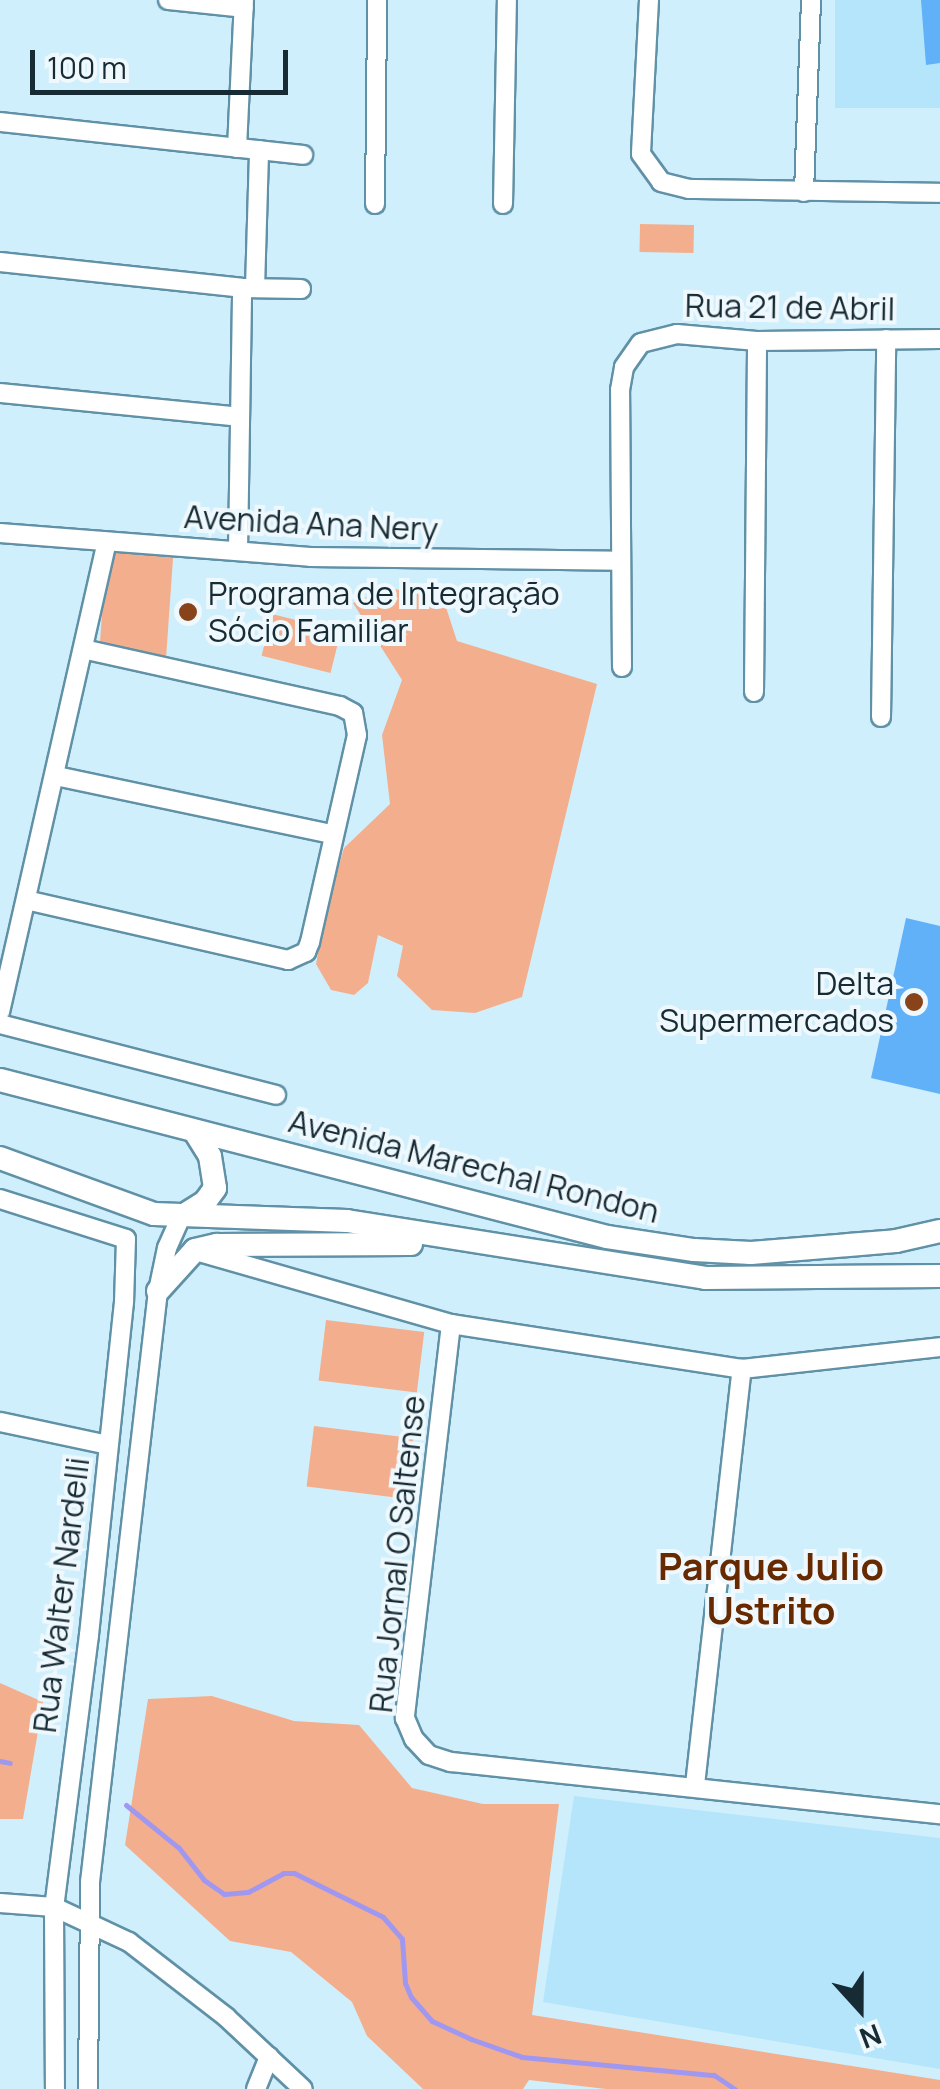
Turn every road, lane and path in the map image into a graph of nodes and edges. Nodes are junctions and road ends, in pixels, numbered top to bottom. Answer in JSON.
{"nodes":[{"id":1,"x":168,"y":0,"type":"edge"},
{"id":2,"x":377,"y":0,"type":"edge"},
{"id":3,"x":506,"y":0,"type":"edge"},
{"id":4,"x":648,"y":0,"type":"edge"},
{"id":5,"x":810,"y":0,"type":"edge"},
{"id":6,"x":244,"y":4,"type":"edge"},
{"id":7,"x":0,"y":122,"type":"edge"},
{"id":8,"x":237,"y":148,"type":"junction"},
{"id":9,"x":259,"y":150,"type":"junction"},
{"id":10,"x":304,"y":155,"type":"dead end"},
{"id":11,"x":804,"y":192,"type":"junction"},
{"id":12,"x":940,"y":193,"type":"edge"},
{"id":13,"x":375,"y":204,"type":"dead end"},
{"id":14,"x":503,"y":204,"type":"dead end"},
{"id":15,"x":0,"y":262,"type":"edge"},
{"id":16,"x":249,"y":288,"type":"junction"},
{"id":17,"x":301,"y":288,"type":"dead end"},
{"id":18,"x":940,"y":339,"type":"edge"},
{"id":19,"x":886,"y":340,"type":"junction"},
{"id":20,"x":757,"y":341,"type":"junction"},
{"id":21,"x":0,"y":393,"type":"edge"},
{"id":22,"x":240,"y":418,"type":"junction"},
{"id":23,"x":0,"y":532,"type":"edge"},
{"id":24,"x":107,"y":542,"type":"junction"},
{"id":25,"x":238,"y":551,"type":"junction"},
{"id":26,"x":620,"y":561,"type":"junction"},
{"id":27,"x":83,"y":649,"type":"junction"},
{"id":28,"x":622,"y":668,"type":"dead end"},
{"id":29,"x":754,"y":692,"type":"dead end"},
{"id":30,"x":882,"y":716,"type":"dead end"},
{"id":31,"x":56,"y":776,"type":"junction"},
{"id":32,"x":332,"y":834,"type":"junction"},
{"id":33,"x":26,"y":900,"type":"junction"},
{"id":34,"x":0,"y":1012,"type":"edge"},
{"id":35,"x":0,"y":1024,"type":"edge"},
{"id":36,"x":0,"y":1080,"type":"edge"},
{"id":37,"x":276,"y":1094,"type":"dead end"},
{"id":38,"x":195,"y":1132,"type":"junction"},
{"id":39,"x":0,"y":1158,"type":"edge"},
{"id":40,"x":0,"y":1199,"type":"edge"},
{"id":41,"x":180,"y":1216,"type":"junction"},
{"id":42,"x":940,"y":1232,"type":"edge"},
{"id":43,"x":498,"y":1246,"type":"junction"},
{"id":44,"x":196,"y":1250,"type":"junction"},
{"id":45,"x":940,"y":1276,"type":"edge"},
{"id":46,"x":158,"y":1291,"type":"junction"},
{"id":47,"x":450,"y":1324,"type":"junction"},
{"id":48,"x":940,"y":1347,"type":"edge"},
{"id":49,"x":742,"y":1369,"type":"junction"},
{"id":50,"x":0,"y":1422,"type":"edge"},
{"id":51,"x":108,"y":1445,"type":"junction"},
{"id":52,"x":695,"y":1784,"type":"junction"},
{"id":53,"x":940,"y":1814,"type":"edge"},
{"id":54,"x":0,"y":1903,"type":"edge"},
{"id":55,"x":54,"y":1907,"type":"junction"},
{"id":56,"x":87,"y":1923,"type":"junction"},
{"id":57,"x":270,"y":2057,"type":"junction"},
{"id":58,"x":55,"y":2089,"type":"edge"},
{"id":59,"x":88,"y":2089,"type":"edge"},
{"id":60,"x":256,"y":2089,"type":"edge"},
{"id":61,"x":303,"y":2089,"type":"edge"}],
"edges":[{"from":1,"to":6,"type":"street"},
{"from":2,"to":13,"type":"street"},
{"from":3,"to":14,"type":"street"},
{"from":4,"to":11,"type":"street"},
{"from":5,"to":11,"type":"street"},
{"from":6,"to":8,"type":"street"},
{"from":7,"to":8,"type":"street"},
{"from":8,"to":9,"type":"street"},
{"from":9,"to":10,"type":"street"},
{"from":9,"to":16,"type":"street"},
{"from":11,"to":12,"type":"street"},
{"from":15,"to":16,"type":"street"},
{"from":16,"to":17,"type":"street"},
{"from":16,"to":22,"type":"street"},
{"from":18,"to":19,"type":"street","name":"Rua 21 de Abril"},
{"from":19,"to":20,"type":"street","name":"Rua 21 de Abril"},
{"from":19,"to":30,"type":"street"},
{"from":20,"to":26,"type":"street","name":"Rua 21 de Abril"},
{"from":20,"to":29,"type":"street"},
{"from":21,"to":22,"type":"street"},
{"from":22,"to":25,"type":"street"},
{"from":23,"to":24,"type":"street","name":"Avenida Ana Nery"},
{"from":24,"to":25,"type":"street","name":"Avenida Ana Nery"},
{"from":24,"to":27,"type":"street"},
{"from":25,"to":26,"type":"street","name":"Avenida Ana Nery"},
{"from":26,"to":28,"type":"street"},
{"from":27,"to":31,"type":"street"},
{"from":27,"to":32,"type":"street"},
{"from":31,"to":32,"type":"street"},
{"from":31,"to":33,"type":"street"},
{"from":32,"to":33,"type":"street"},
{"from":33,"to":34,"type":"street"},
{"from":35,"to":37,"type":"street"},
{"from":36,"to":38,"type":"main road","name":"Avenida Marechal Rondon"},
{"from":38,"to":41,"type":"main road"},
{"from":38,"to":42,"type":"main road","name":"Avenida Marechal Rondon"},
{"from":39,"to":41,"type":"main road","name":"Avenida Marechal Rondon"},
{"from":40,"to":51,"type":"street","name":"Rua Walter Nardelli"},
{"from":41,"to":43,"type":"main road","name":"Avenida Marechal Rondon"},
{"from":41,"to":46,"type":"street","name":"Rua Walter Nardelli"},
{"from":43,"to":44,"type":"main road"},
{"from":43,"to":45,"type":"main road","name":"Avenida Marechal Rondon"},
{"from":44,"to":46,"type":"main road"},
{"from":44,"to":47,"type":"street"},
{"from":46,"to":56,"type":"street","name":"Rua Walter Nardelli"},
{"from":47,"to":49,"type":"street"},
{"from":47,"to":52,"type":"street","name":"Rua Jornal O Saltense"},
{"from":48,"to":49,"type":"street"},
{"from":49,"to":52,"type":"street"},
{"from":50,"to":51,"type":"street"},
{"from":51,"to":55,"type":"street","name":"Rua Walter Nardelli"},
{"from":52,"to":53,"type":"street","name":"Rua Jornal O Saltense"},
{"from":54,"to":55,"type":"street"},
{"from":55,"to":56,"type":"street"},
{"from":55,"to":58,"type":"street","name":"Rua Walter Nardelli"},
{"from":56,"to":57,"type":"street"},
{"from":56,"to":59,"type":"street","name":"Rua Walter Nardelli"},
{"from":57,"to":60,"type":"street"},
{"from":57,"to":61,"type":"street"}]}
